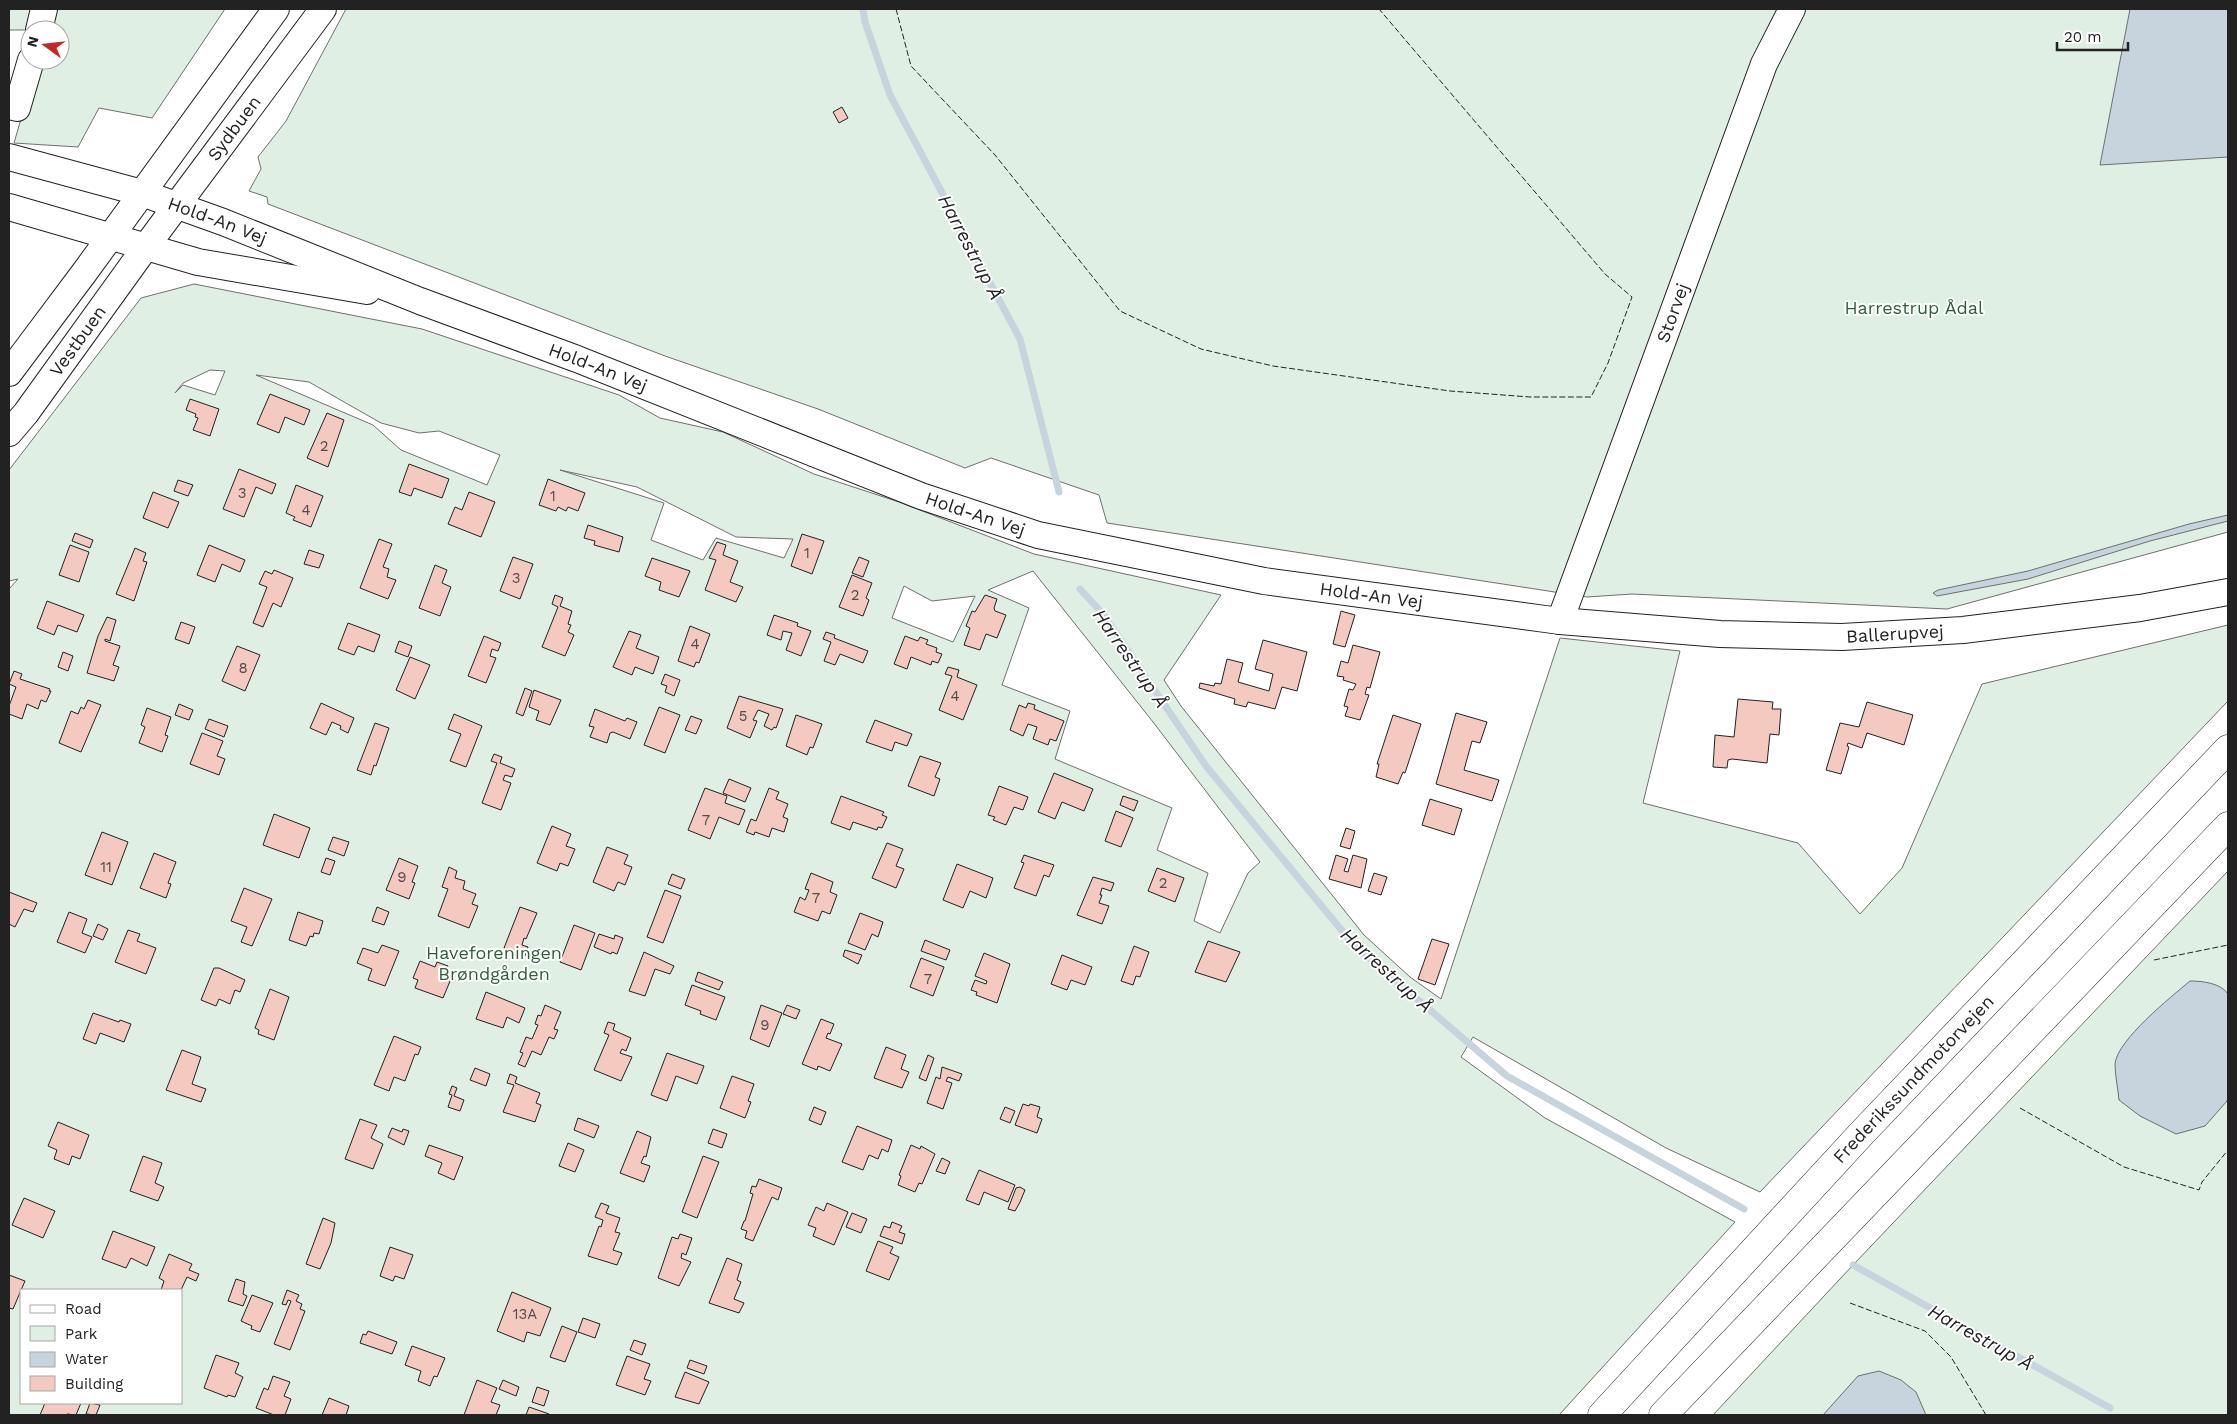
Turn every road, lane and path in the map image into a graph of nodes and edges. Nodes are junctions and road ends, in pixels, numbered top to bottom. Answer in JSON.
{"nodes":[{"id":1,"x":276,"y":9,"type":"edge"},
{"id":2,"x":323,"y":9,"type":"edge"},
{"id":3,"x":1792,"y":9,"type":"edge"},
{"id":4,"x":27,"y":70,"type":"edge"},
{"id":5,"x":9,"y":106,"type":"edge"},
{"id":6,"x":9,"y":157,"type":"edge"},
{"id":7,"x":142,"y":193,"type":"junction"},
{"id":8,"x":178,"y":205,"type":"junction"},
{"id":9,"x":9,"y":207,"type":"edge"},
{"id":10,"x":110,"y":237,"type":"junction"},
{"id":11,"x":145,"y":248,"type":"junction"},
{"id":12,"x":420,"y":301,"type":"junction"},
{"id":13,"x":9,"y":373,"type":"edge"},
{"id":14,"x":9,"y":433,"type":"edge"},
{"id":15,"x":2228,"y":592,"type":"edge"},
{"id":16,"x":1560,"y":621,"type":"junction"},
{"id":17,"x":2228,"y":749,"type":"edge"},
{"id":18,"x":2228,"y":826,"type":"edge"},
{"id":19,"x":1602,"y":1415,"type":"edge"},
{"id":20,"x":1663,"y":1415,"type":"edge"}],
"edges":[{"from":1,"to":7,"type":"street"},
{"from":2,"to":8,"type":"street","name":"Sydbuen"},
{"from":3,"to":16,"type":"street","name":"Storvej"},
{"from":4,"to":5,"type":"street"},
{"from":6,"to":7,"type":"street","name":"Hold-An Vej"},
{"from":7,"to":8,"type":"street","name":"Hold-An Vej"},
{"from":7,"to":10,"type":"street","name":"Vestbuen"},
{"from":8,"to":11,"type":"street","name":"Sydbuen"},
{"from":8,"to":12,"type":"street","name":"Hold-An Vej"},
{"from":9,"to":10,"type":"street","name":"Hold-An Vej"},
{"from":10,"to":11,"type":"street","name":"Hold-An Vej"},
{"from":10,"to":13,"type":"street","name":"Vestbuen"},
{"from":11,"to":12,"type":"street","name":"Hold-An Vej"},
{"from":11,"to":14,"type":"street","name":"Vestbuen"},
{"from":12,"to":16,"type":"street","name":"Hold-An Vej"},
{"from":15,"to":16,"type":"street","name":"Ballerupvej"},
{"from":17,"to":19,"type":"highway","name":"Frederikssundmotorvejen"},
{"from":18,"to":20,"type":"highway"}]}
